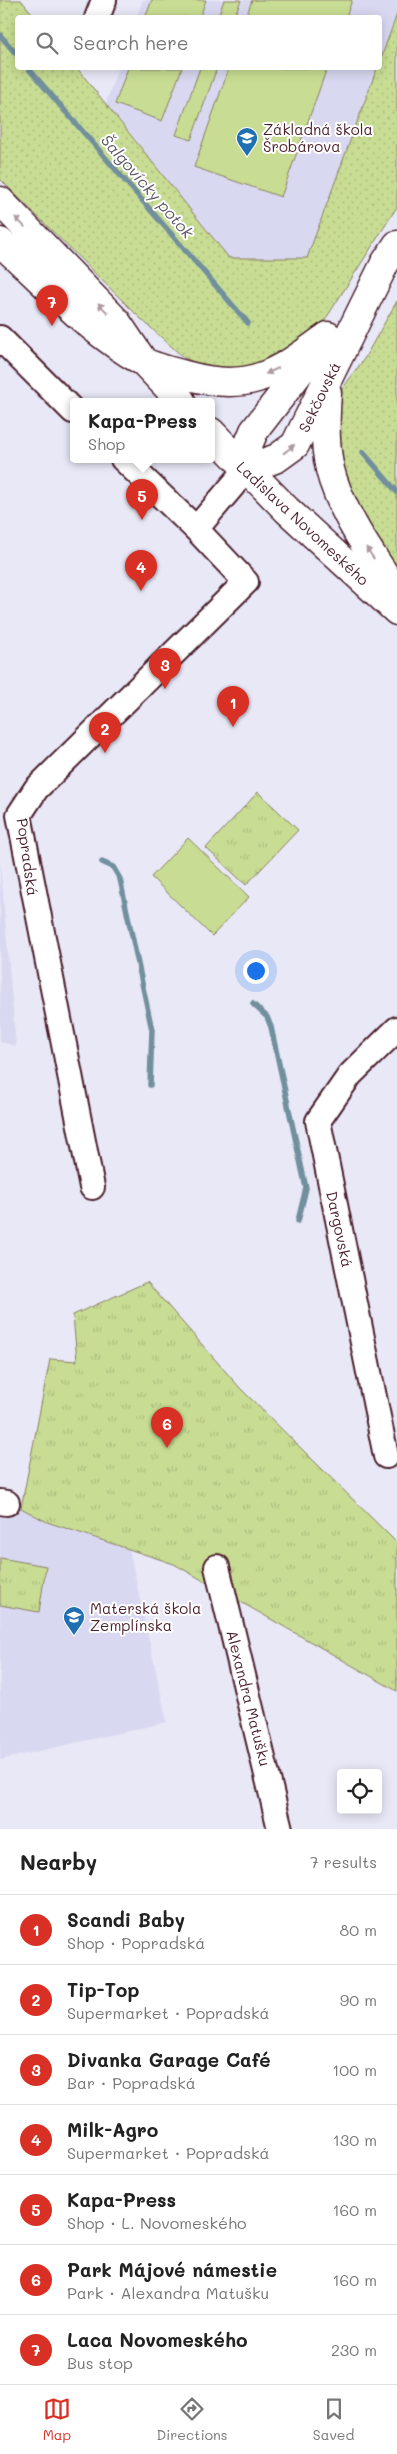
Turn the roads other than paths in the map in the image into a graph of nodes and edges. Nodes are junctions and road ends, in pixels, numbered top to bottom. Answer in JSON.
{"nodes":[{"id":1,"x":104,"y":0,"type":"edge"},
{"id":2,"x":99,"y":15,"type":"edge"},
{"id":3,"x":0,"y":201,"type":"edge"},
{"id":4,"x":0,"y":242,"type":"edge"},
{"id":5,"x":391,"y":254,"type":"edge"},
{"id":6,"x":333,"y":329,"type":"junction"},
{"id":7,"x":0,"y":338,"type":"edge"},
{"id":8,"x":143,"y":361,"type":"junction"},
{"id":9,"x":328,"y":381,"type":"junction"},
{"id":10,"x":178,"y":398,"type":"edge"},
{"id":11,"x":70,"y":408,"type":"edge"},
{"id":12,"x":215,"y":436,"type":"edge"},
{"id":13,"x":127,"y":463,"type":"edge"},
{"id":14,"x":246,"y":470,"type":"junction"},
{"id":15,"x":196,"y":529,"type":"junction"},
{"id":16,"x":397,"y":593,"type":"edge"},
{"id":17,"x":397,"y":611,"type":"edge"},
{"id":18,"x":397,"y":1029,"type":"edge"},
{"id":19,"x":92,"y":1187,"type":"dead end"},
{"id":20,"x":386,"y":1456,"type":"dead end"},
{"id":21,"x":217,"y":1567,"type":"dead end"},
{"id":22,"x":280,"y":1829,"type":"edge"}],
"edges":[{"from":1,"to":2,"type":"street"},
{"from":8,"to":3,"type":"street","one_way":true},
{"from":4,"to":8,"type":"street"},
{"from":5,"to":6,"type":"street","name":"Sekčovská"},
{"from":5,"to":9,"type":"street","name":"Sekčovská"},
{"from":6,"to":8,"type":"street","name":"Sekčovská","one_way":true},
{"from":6,"to":14,"type":"street","name":"Sekčovská"},
{"from":7,"to":11,"type":"street"},
{"from":8,"to":10,"type":"street"},
{"from":14,"to":9,"type":"street","name":"Sekčovská","one_way":true},
{"from":16,"to":9,"type":"street","one_way":true},
{"from":12,"to":14,"type":"street","name":"Ladislava Novomeského"},
{"from":13,"to":15,"type":"street"},
{"from":14,"to":15,"type":"street"},
{"from":14,"to":17,"type":"street","name":"Ladislava Novomeského"},
{"from":15,"to":19,"type":"street","name":"Popradská"},
{"from":18,"to":20,"type":"street","name":"Dargovská"},
{"from":21,"to":22,"type":"street","name":"Alexandra Matušku"}]}
